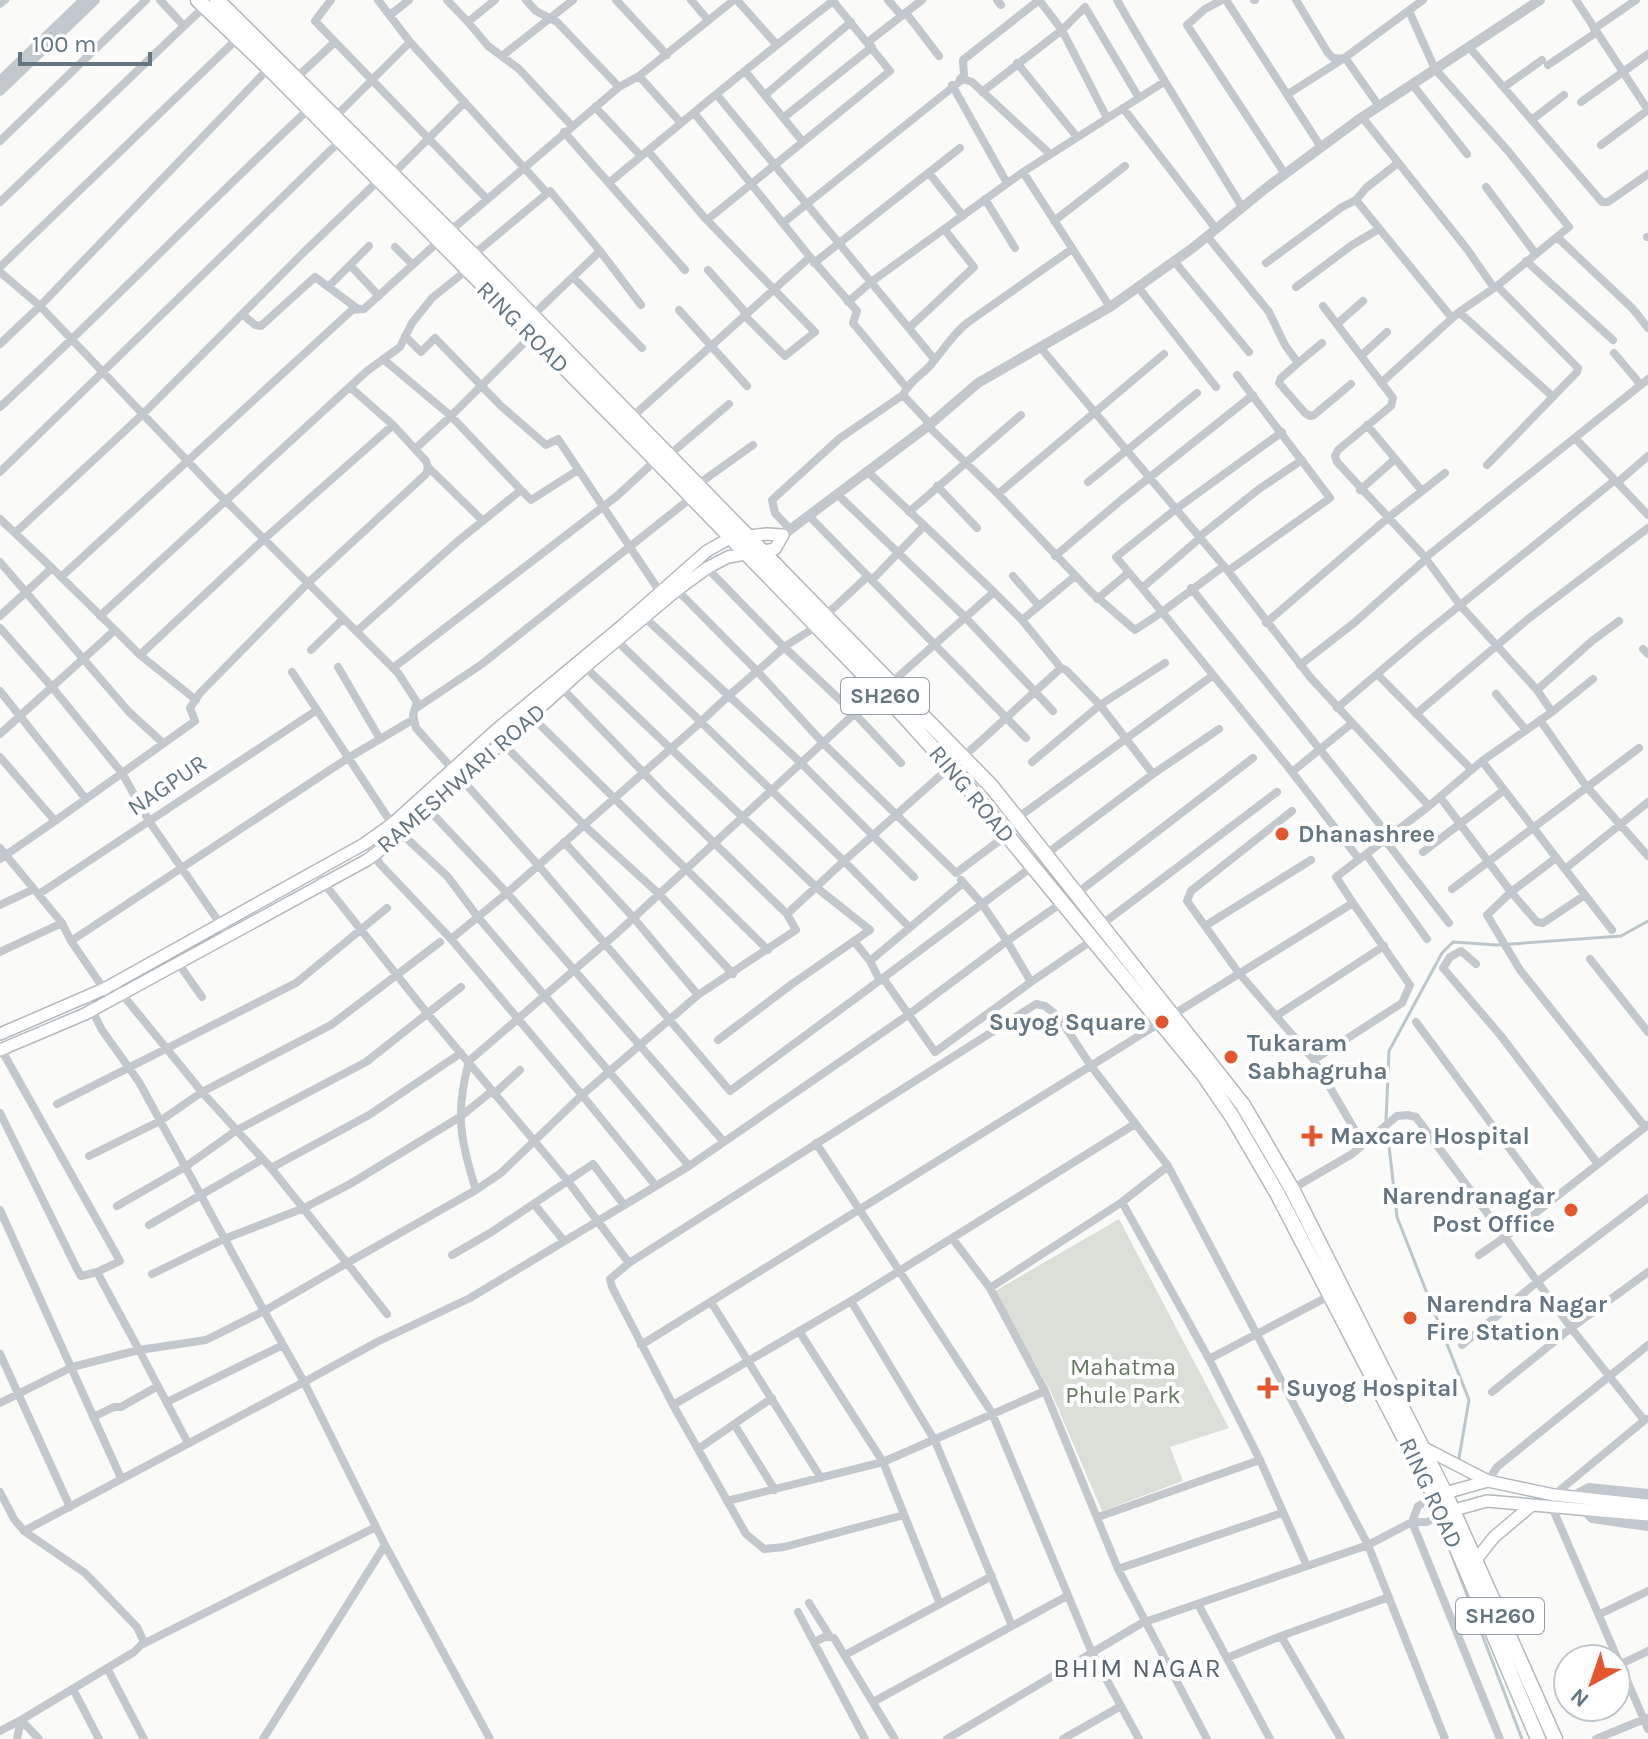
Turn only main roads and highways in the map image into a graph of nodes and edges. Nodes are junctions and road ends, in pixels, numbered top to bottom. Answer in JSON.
{"nodes":[{"id":1,"x":207,"y":2,"type":"edge"},
{"id":2,"x":386,"y":177,"type":"junction"},
{"id":3,"x":444,"y":236,"type":"junction"},
{"id":4,"x":662,"y":458,"type":"junction"},
{"id":5,"x":694,"y":491,"type":"junction"},
{"id":6,"x":748,"y":535,"type":"junction"},
{"id":7,"x":730,"y":538,"type":"junction"},
{"id":8,"x":761,"y":551,"type":"junction"},
{"id":9,"x":744,"y":554,"type":"junction"},
{"id":10,"x":641,"y":615,"type":"junction"},
{"id":11,"x":821,"y":621,"type":"junction"},
{"id":12,"x":558,"y":685,"type":"junction"},
{"id":13,"x":885,"y":686,"type":"junction"},
{"id":14,"x":1039,"y":861,"type":"junction"},
{"id":15,"x":1167,"y":1018,"type":"junction"},
{"id":16,"x":0,"y":1034,"type":"edge"},
{"id":17,"x":1,"y":1050,"type":"edge"},
{"id":18,"x":1422,"y":1447,"type":"junction"},
{"id":19,"x":1488,"y":1481,"type":"junction"},
{"id":20,"x":1440,"y":1495,"type":"junction"},
{"id":21,"x":1553,"y":1501,"type":"junction"},
{"id":22,"x":1532,"y":1505,"type":"junction"},
{"id":23,"x":1588,"y":1505,"type":"junction"},
{"id":24,"x":1648,"y":1505,"type":"edge"},
{"id":25,"x":1448,"y":1512,"type":"junction"},
{"id":26,"x":1648,"y":1515,"type":"edge"},
{"id":27,"x":1475,"y":1561,"type":"junction"},
{"id":28,"x":1538,"y":1739,"type":"edge"},
{"id":29,"x":1555,"y":1739,"type":"edge"}],
"edges":[{"from":1,"to":2,"type":"highway","name":"RING ROAD","number":"SH260"},
{"from":1,"to":2,"type":"highway","name":"RING ROAD","number":"SH260"},
{"from":2,"to":3,"type":"highway","name":"RING ROAD","number":"SH260"},
{"from":3,"to":4,"type":"highway","name":"RING ROAD","number":"SH260"},
{"from":3,"to":4,"type":"highway","name":"RING ROAD","number":"SH260"},
{"from":4,"to":5,"type":"highway","name":"RING ROAD","number":"SH260"},
{"from":5,"to":6,"type":"highway","name":"RING ROAD","number":"SH260"},
{"from":5,"to":7,"type":"highway","name":"RING ROAD","number":"SH260"},
{"from":6,"to":7,"type":"main road"},
{"from":6,"to":8,"type":"highway","name":"RING ROAD","number":"SH260"},
{"from":6,"to":8,"type":"main road"},
{"from":7,"to":9,"type":"highway","name":"RING ROAD","number":"SH260"},
{"from":7,"to":10,"type":"main road"},
{"from":8,"to":9,"type":"main road","name":"RAMESHWARI ROAD"},
{"from":8,"to":11,"type":"highway","name":"RING ROAD","number":"SH260"},
{"from":9,"to":10,"type":"main road","name":"RAMESHWARI ROAD"},
{"from":9,"to":11,"type":"highway","name":"RING ROAD","number":"SH260"},
{"from":10,"to":12,"type":"main road"},
{"from":10,"to":12,"type":"main road","name":"RAMESHWARI ROAD"},
{"from":11,"to":13,"type":"highway","name":"RING ROAD","number":"SH260"},
{"from":12,"to":16,"type":"main road"},
{"from":12,"to":17,"type":"main road","name":"RAMESHWARI ROAD"},
{"from":13,"to":14,"type":"highway","name":"RING ROAD","number":"SH260"},
{"from":13,"to":14,"type":"highway","name":"RING ROAD","number":"SH260"},
{"from":14,"to":15,"type":"highway","name":"RING ROAD","number":"SH260"},
{"from":15,"to":18,"type":"highway","name":"RING ROAD","number":"SH260"},
{"from":15,"to":20,"type":"highway","name":"RING ROAD","number":"SH260"},
{"from":18,"to":19,"type":"main road"},
{"from":18,"to":20,"type":"highway","name":"RING ROAD","number":"SH260"},
{"from":19,"to":20,"type":"main road"},
{"from":19,"to":21,"type":"main road"},
{"from":20,"to":25,"type":"highway","name":"RING ROAD","number":"SH260"},
{"from":21,"to":22,"type":"main road"},
{"from":21,"to":23,"type":"main road"},
{"from":21,"to":23,"type":"main road"},
{"from":22,"to":25,"type":"main road"},
{"from":22,"to":27,"type":"main road"},
{"from":23,"to":24,"type":"main road"},
{"from":23,"to":26,"type":"main road"},
{"from":25,"to":27,"type":"highway","name":"RING ROAD","number":"SH260"},
{"from":25,"to":28,"type":"highway","name":"RING ROAD","number":"SH260"},
{"from":27,"to":29,"type":"highway","name":"RING ROAD","number":"SH260"}]}
